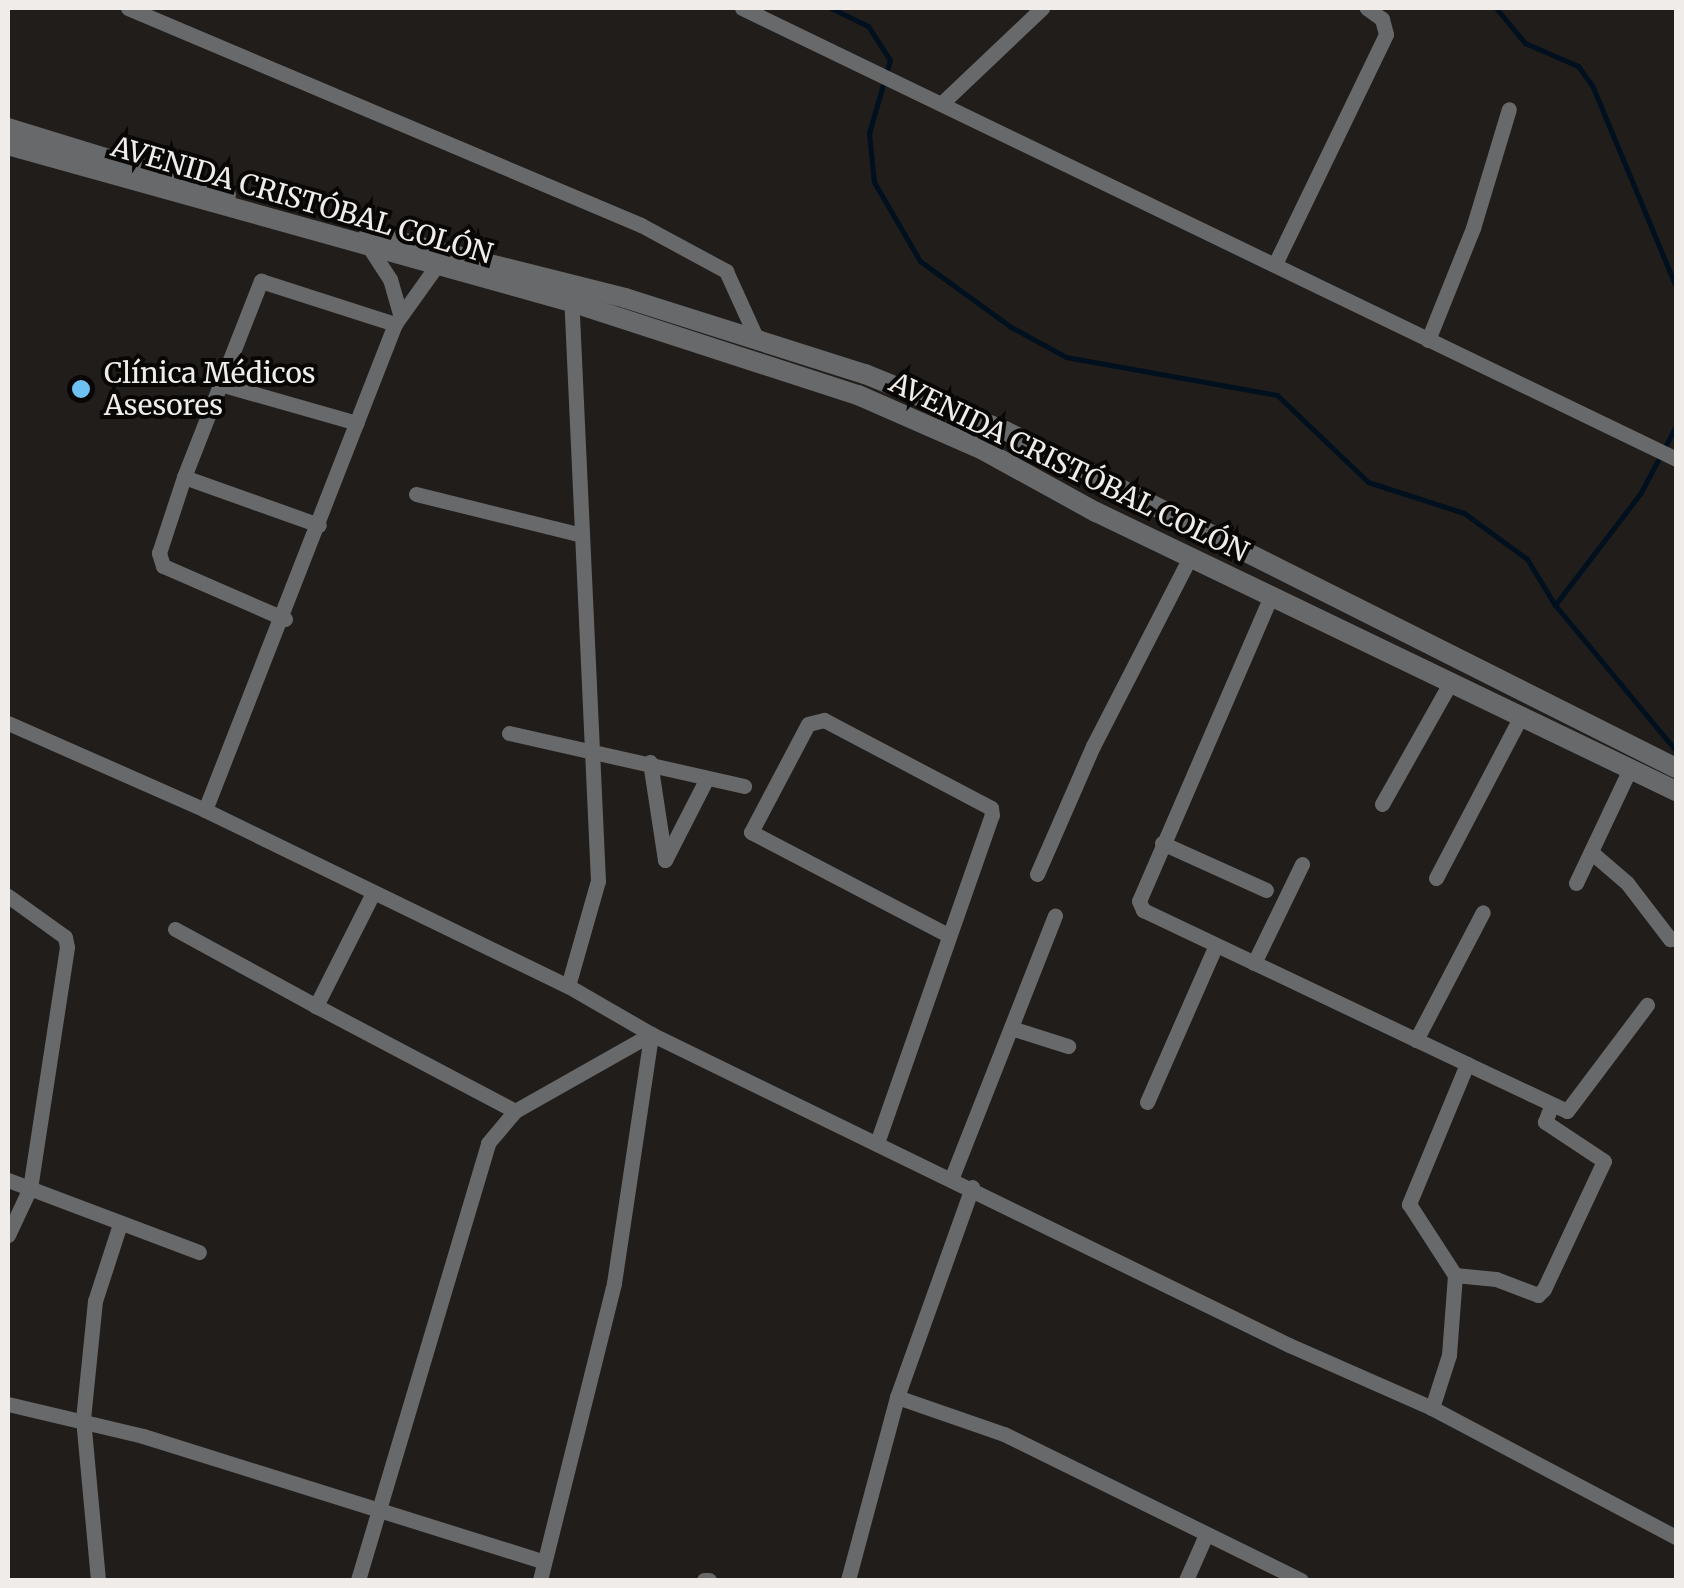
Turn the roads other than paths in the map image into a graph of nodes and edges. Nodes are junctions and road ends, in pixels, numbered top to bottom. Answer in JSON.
{"nodes":[{"id":1,"x":128,"y":8,"type":"edge"},
{"id":2,"x":1042,"y":8,"type":"edge"},
{"id":3,"x":1367,"y":8,"type":"edge"},
{"id":4,"x":749,"y":9,"type":"edge"},
{"id":5,"x":942,"y":103,"type":"junction"},
{"id":6,"x":1508,"y":109,"type":"dead end"},
{"id":7,"x":8,"y":128,"type":"edge"},
{"id":8,"x":8,"y":145,"type":"edge"},
{"id":9,"x":369,"y":248,"type":"junction"},
{"id":10,"x":1275,"y":264,"type":"junction"},
{"id":11,"x":434,"y":268,"type":"junction"},
{"id":12,"x":571,"y":294,"type":"junction"},
{"id":13,"x":397,"y":319,"type":"junction"},
{"id":14,"x":755,"y":336,"type":"junction"},
{"id":15,"x":1428,"y":340,"type":"junction"},
{"id":16,"x":220,"y":384,"type":"junction"},
{"id":17,"x":357,"y":423,"type":"junction"},
{"id":18,"x":1676,"y":459,"type":"edge"},
{"id":19,"x":184,"y":477,"type":"junction"},
{"id":20,"x":416,"y":494,"type":"dead end"},
{"id":21,"x":319,"y":525,"type":"junction"},
{"id":22,"x":582,"y":535,"type":"junction"},
{"id":23,"x":1190,"y":557,"type":"junction"},
{"id":24,"x":1271,"y":596,"type":"junction"},
{"id":25,"x":285,"y":619,"type":"junction"},
{"id":26,"x":1452,"y":680,"type":"junction"},
{"id":27,"x":1521,"y":716,"type":"junction"},
{"id":28,"x":8,"y":726,"type":"edge"},
{"id":29,"x":509,"y":733,"type":"dead end"},
{"id":30,"x":594,"y":752,"type":"junction"},
{"id":31,"x":650,"y":762,"type":"junction"},
{"id":32,"x":1676,"y":768,"type":"edge"},
{"id":33,"x":1630,"y":769,"type":"junction"},
{"id":34,"x":706,"y":780,"type":"junction"},
{"id":35,"x":744,"y":786,"type":"dead end"},
{"id":36,"x":1676,"y":792,"type":"edge"},
{"id":37,"x":1382,"y":804,"type":"dead end"},
{"id":38,"x":206,"y":810,"type":"junction"},
{"id":39,"x":1162,"y":843,"type":"junction"},
{"id":40,"x":1591,"y":852,"type":"junction"},
{"id":41,"x":1302,"y":864,"type":"dead end"},
{"id":42,"x":1037,"y":874,"type":"dead end"},
{"id":43,"x":1436,"y":878,"type":"dead end"},
{"id":44,"x":1576,"y":884,"type":"dead end"},
{"id":45,"x":1266,"y":890,"type":"dead end"},
{"id":46,"x":373,"y":893,"type":"junction"},
{"id":47,"x":8,"y":896,"type":"edge"},
{"id":48,"x":1483,"y":912,"type":"dead end"},
{"id":49,"x":1054,"y":916,"type":"dead end"},
{"id":50,"x":175,"y":928,"type":"dead end"},
{"id":51,"x":948,"y":935,"type":"junction"},
{"id":52,"x":1670,"y":940,"type":"dead end"},
{"id":53,"x":1216,"y":945,"type":"junction"},
{"id":54,"x":1254,"y":963,"type":"junction"},
{"id":55,"x":568,"y":986,"type":"junction"},
{"id":56,"x":1647,"y":1005,"type":"dead end"},
{"id":57,"x":316,"y":1006,"type":"junction"},
{"id":58,"x":1011,"y":1028,"type":"junction"},
{"id":59,"x":651,"y":1034,"type":"junction"},
{"id":60,"x":1416,"y":1040,"type":"junction"},
{"id":61,"x":1068,"y":1046,"type":"dead end"},
{"id":62,"x":1467,"y":1064,"type":"junction"},
{"id":63,"x":1147,"y":1102,"type":"dead end"},
{"id":64,"x":1552,"y":1104,"type":"junction"},
{"id":65,"x":515,"y":1111,"type":"junction"},
{"id":66,"x":878,"y":1140,"type":"junction"},
{"id":67,"x":952,"y":1177,"type":"junction"},
{"id":68,"x":8,"y":1180,"type":"edge"},
{"id":69,"x":972,"y":1187,"type":"junction"},
{"id":70,"x":30,"y":1188,"type":"junction"},
{"id":71,"x":120,"y":1224,"type":"junction"},
{"id":72,"x":8,"y":1235,"type":"edge"},
{"id":73,"x":199,"y":1252,"type":"dead end"},
{"id":74,"x":1455,"y":1275,"type":"junction"},
{"id":75,"x":897,"y":1397,"type":"junction"},
{"id":76,"x":8,"y":1404,"type":"edge"},
{"id":77,"x":1432,"y":1408,"type":"junction"},
{"id":78,"x":83,"y":1419,"type":"junction"},
{"id":79,"x":382,"y":1512,"type":"junction"},
{"id":80,"x":1205,"y":1537,"type":"junction"},
{"id":81,"x":1676,"y":1537,"type":"edge"},
{"id":82,"x":543,"y":1560,"type":"junction"},
{"id":83,"x":98,"y":1580,"type":"edge"},
{"id":84,"x":358,"y":1580,"type":"edge"},
{"id":85,"x":540,"y":1580,"type":"edge"},
{"id":86,"x":848,"y":1580,"type":"edge"},
{"id":87,"x":1186,"y":1580,"type":"edge"},
{"id":88,"x":1300,"y":1580,"type":"edge"}],
"edges":[{"from":1,"to":14,"type":"street"},
{"from":2,"to":5,"type":"street"},
{"from":3,"to":10,"type":"street"},
{"from":4,"to":5,"type":"street"},
{"from":5,"to":10,"type":"street"},
{"from":6,"to":15,"type":"street"},
{"from":7,"to":12,"type":"street","name":"AVENIDA CRISTÓBAL COLÓN"},
{"from":8,"to":9,"type":"street","name":"AVENIDA CRISTÓBAL COLÓN"},
{"from":9,"to":11,"type":"street","name":"AVENIDA CRISTÓBAL COLÓN"},
{"from":9,"to":13,"type":"street"},
{"from":10,"to":15,"type":"street"},
{"from":11,"to":12,"type":"street","name":"AVENIDA CRISTÓBAL COLÓN"},
{"from":11,"to":13,"type":"street"},
{"from":12,"to":14,"type":"street","name":"AVENIDA CRISTÓBAL COLÓN"},
{"from":12,"to":22,"type":"street"},
{"from":12,"to":23,"type":"street","name":"AVENIDA CRISTÓBAL COLÓN"},
{"from":13,"to":16,"type":"street"},
{"from":13,"to":17,"type":"street"},
{"from":14,"to":32,"type":"street","name":"AVENIDA CRISTÓBAL COLÓN"},
{"from":15,"to":18,"type":"street"},
{"from":16,"to":17,"type":"street"},
{"from":16,"to":19,"type":"street"},
{"from":17,"to":21,"type":"street"},
{"from":19,"to":21,"type":"street"},
{"from":19,"to":25,"type":"street"},
{"from":20,"to":22,"type":"street"},
{"from":21,"to":25,"type":"street"},
{"from":22,"to":30,"type":"street"},
{"from":23,"to":24,"type":"street","name":"AVENIDA CRISTÓBAL COLÓN"},
{"from":23,"to":42,"type":"street"},
{"from":24,"to":26,"type":"street","name":"AVENIDA CRISTÓBAL COLÓN"},
{"from":24,"to":39,"type":"street"},
{"from":25,"to":38,"type":"street"},
{"from":26,"to":27,"type":"street","name":"AVENIDA CRISTÓBAL COLÓN"},
{"from":26,"to":37,"type":"street"},
{"from":27,"to":33,"type":"street","name":"AVENIDA CRISTÓBAL COLÓN"},
{"from":27,"to":43,"type":"street"},
{"from":28,"to":38,"type":"street"},
{"from":29,"to":30,"type":"street"},
{"from":30,"to":31,"type":"street"},
{"from":30,"to":55,"type":"street"},
{"from":31,"to":34,"type":"street"},
{"from":31,"to":34,"type":"street"},
{"from":33,"to":36,"type":"street","name":"AVENIDA CRISTÓBAL COLÓN"},
{"from":33,"to":40,"type":"street"},
{"from":34,"to":35,"type":"street"},
{"from":38,"to":46,"type":"street"},
{"from":39,"to":45,"type":"street"},
{"from":39,"to":53,"type":"street"},
{"from":40,"to":44,"type":"street"},
{"from":40,"to":52,"type":"street"},
{"from":41,"to":54,"type":"street"},
{"from":46,"to":55,"type":"street"},
{"from":46,"to":57,"type":"street"},
{"from":47,"to":70,"type":"street"},
{"from":48,"to":60,"type":"street"},
{"from":49,"to":58,"type":"street"},
{"from":50,"to":57,"type":"street"},
{"from":51,"to":51,"type":"street"},
{"from":51,"to":66,"type":"street"},
{"from":53,"to":54,"type":"street"},
{"from":53,"to":63,"type":"street"},
{"from":54,"to":60,"type":"street"},
{"from":55,"to":59,"type":"street"},
{"from":56,"to":64,"type":"street"},
{"from":57,"to":65,"type":"street"},
{"from":58,"to":61,"type":"street"},
{"from":58,"to":67,"type":"street"},
{"from":59,"to":65,"type":"street"},
{"from":59,"to":66,"type":"street"},
{"from":59,"to":82,"type":"street"},
{"from":60,"to":62,"type":"street"},
{"from":62,"to":64,"type":"street"},
{"from":62,"to":74,"type":"street"},
{"from":64,"to":74,"type":"street"},
{"from":65,"to":79,"type":"street"},
{"from":66,"to":67,"type":"street"},
{"from":67,"to":69,"type":"street"},
{"from":68,"to":70,"type":"street"},
{"from":69,"to":75,"type":"street"},
{"from":69,"to":77,"type":"street"},
{"from":70,"to":71,"type":"street"},
{"from":70,"to":72,"type":"street"},
{"from":71,"to":73,"type":"street"},
{"from":71,"to":78,"type":"street"},
{"from":74,"to":77,"type":"street"},
{"from":75,"to":80,"type":"street"},
{"from":75,"to":86,"type":"street"},
{"from":76,"to":78,"type":"street"},
{"from":77,"to":81,"type":"street"},
{"from":78,"to":79,"type":"street"},
{"from":78,"to":83,"type":"street"},
{"from":79,"to":82,"type":"street"},
{"from":79,"to":84,"type":"street"},
{"from":80,"to":87,"type":"street"},
{"from":80,"to":88,"type":"street"},
{"from":82,"to":85,"type":"street"}]}
